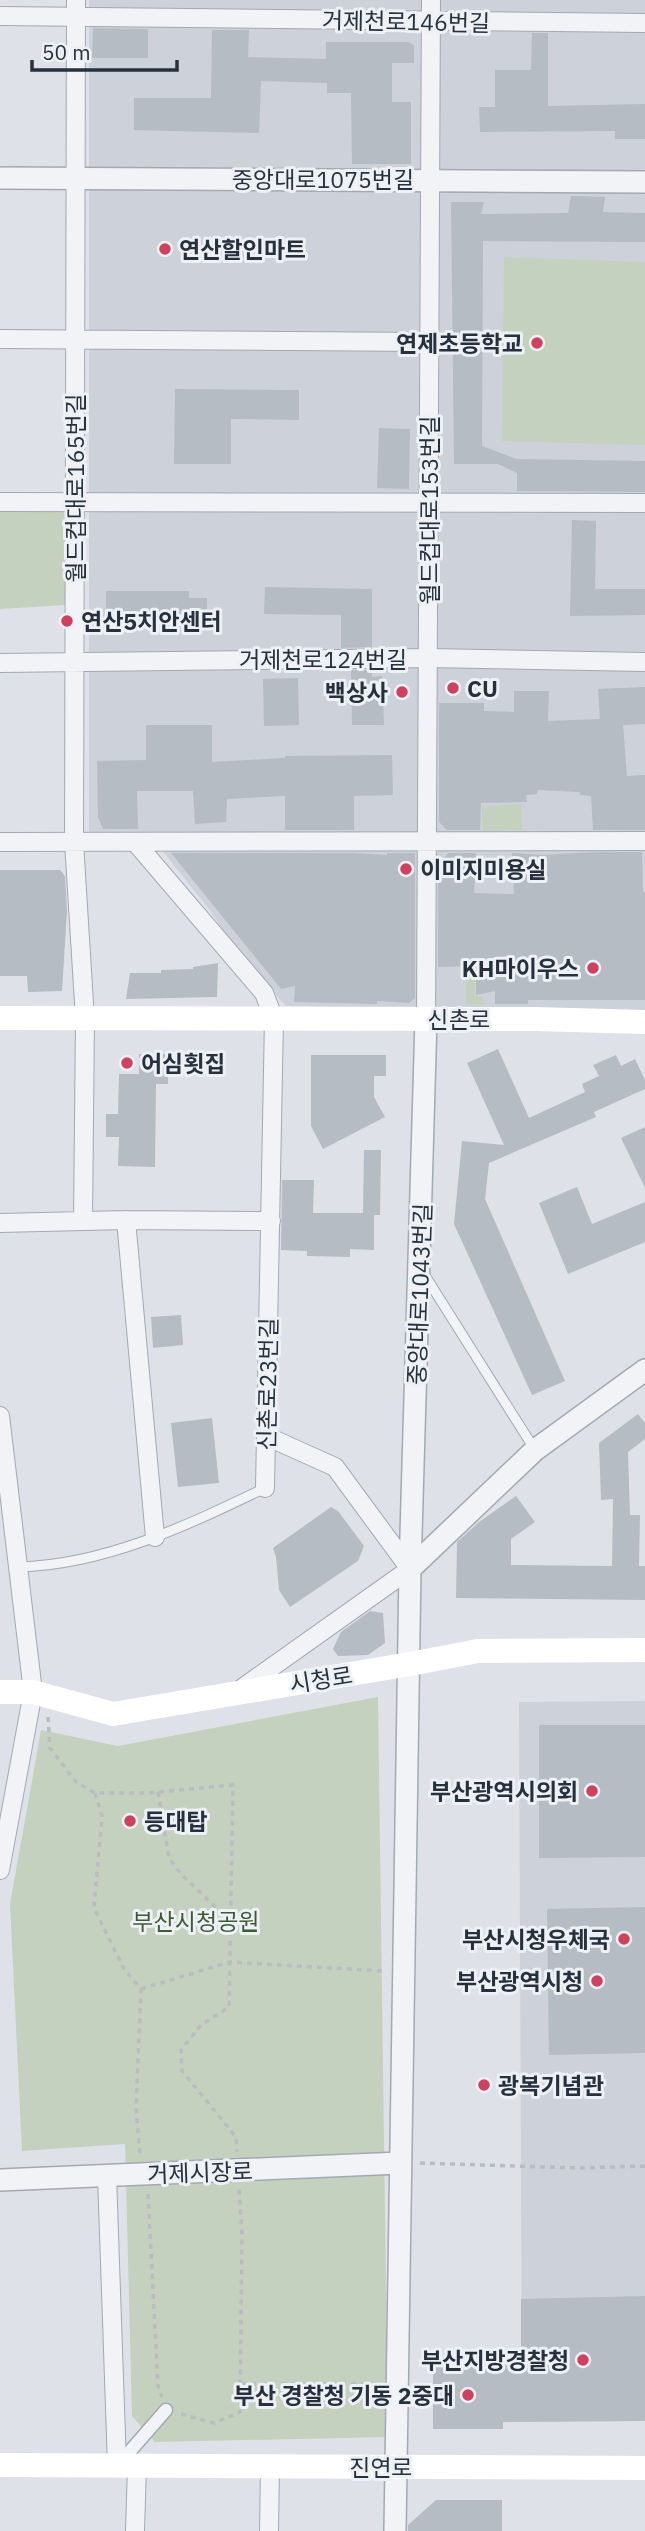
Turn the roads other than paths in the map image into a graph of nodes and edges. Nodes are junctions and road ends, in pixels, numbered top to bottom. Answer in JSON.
{"nodes":[{"id":1,"x":431,"y":0,"type":"edge"},
{"id":2,"x":76,"y":8,"type":"edge"},
{"id":3,"x":0,"y":16,"type":"edge"},
{"id":4,"x":431,"y":22,"type":"junction"},
{"id":5,"x":645,"y":23,"type":"edge"},
{"id":6,"x":0,"y":178,"type":"edge"},
{"id":7,"x":76,"y":178,"type":"junction"},
{"id":8,"x":430,"y":179,"type":"junction"},
{"id":9,"x":645,"y":182,"type":"edge"},
{"id":10,"x":0,"y":339,"type":"edge"},
{"id":11,"x":75,"y":339,"type":"junction"},
{"id":12,"x":429,"y":342,"type":"junction"},
{"id":13,"x":0,"y":502,"type":"edge"},
{"id":14,"x":75,"y":502,"type":"junction"},
{"id":15,"x":429,"y":503,"type":"junction"},
{"id":16,"x":645,"y":503,"type":"edge"},
{"id":17,"x":428,"y":658,"type":"junction"},
{"id":18,"x":75,"y":661,"type":"junction"},
{"id":19,"x":645,"y":662,"type":"edge"},
{"id":20,"x":0,"y":663,"type":"edge"},
{"id":21,"x":645,"y":841,"type":"edge"},
{"id":22,"x":0,"y":842,"type":"edge"},
{"id":23,"x":74,"y":842,"type":"junction"},
{"id":24,"x":135,"y":842,"type":"junction"},
{"id":25,"x":427,"y":842,"type":"junction"},
{"id":26,"x":0,"y":1018,"type":"edge"},
{"id":27,"x":85,"y":1018,"type":"junction"},
{"id":28,"x":274,"y":1019,"type":"junction"},
{"id":29,"x":426,"y":1019,"type":"junction"},
{"id":30,"x":645,"y":1022,"type":"edge"},
{"id":31,"x":126,"y":1220,"type":"junction"},
{"id":32,"x":83,"y":1221,"type":"junction"},
{"id":33,"x":271,"y":1221,"type":"junction"},
{"id":34,"x":0,"y":1223,"type":"edge"},
{"id":35,"x":420,"y":1267,"type":"junction"},
{"id":36,"x":645,"y":1370,"type":"edge"},
{"id":37,"x":0,"y":1416,"type":"edge"},
{"id":38,"x":266,"y":1436,"type":"junction"},
{"id":39,"x":535,"y":1450,"type":"junction"},
{"id":40,"x":265,"y":1488,"type":"joint"},
{"id":41,"x":155,"y":1537,"type":"junction"},
{"id":42,"x":18,"y":1567,"type":"junction"},
{"id":43,"x":410,"y":1569,"type":"junction"},
{"id":44,"x":645,"y":1650,"type":"edge"},
{"id":45,"x":410,"y":1664,"type":"junction"},
{"id":46,"x":0,"y":1692,"type":"edge"},
{"id":47,"x":237,"y":1692,"type":"junction"},
{"id":48,"x":40,"y":1694,"type":"junction"},
{"id":49,"x":0,"y":1870,"type":"edge"},
{"id":50,"x":401,"y":2163,"type":"junction"},
{"id":51,"x":107,"y":2176,"type":"junction"},
{"id":52,"x":0,"y":2180,"type":"edge"},
{"id":53,"x":166,"y":2410,"type":"road end"},
{"id":54,"x":0,"y":2465,"type":"edge"},
{"id":55,"x":124,"y":2466,"type":"junction"},
{"id":56,"x":270,"y":2466,"type":"junction"},
{"id":57,"x":395,"y":2467,"type":"junction"},
{"id":58,"x":645,"y":2468,"type":"edge"},
{"id":59,"x":135,"y":2531,"type":"edge"},
{"id":60,"x":269,"y":2531,"type":"edge"},
{"id":61,"x":395,"y":2531,"type":"edge"}],
"edges":[{"from":1,"to":4,"type":"street","name":"월드컵대로153번길"},
{"from":2,"to":3,"type":"street","name":"거제천로146번길"},
{"from":2,"to":4,"type":"street","name":"거제천로146번길"},
{"from":2,"to":7,"type":"street","name":"월드컵대로165번길"},
{"from":4,"to":5,"type":"street","name":"거제천로146번길"},
{"from":4,"to":8,"type":"street","name":"월드컵대로153번길"},
{"from":6,"to":7,"type":"street","name":"중앙대로1075번길"},
{"from":7,"to":8,"type":"street","name":"중앙대로1075번길"},
{"from":7,"to":11,"type":"street","name":"월드컵대로165번길"},
{"from":8,"to":9,"type":"street","name":"중앙대로1075번길"},
{"from":8,"to":12,"type":"street","name":"월드컵대로153번길"},
{"from":10,"to":11,"type":"street"},
{"from":11,"to":12,"type":"street"},
{"from":11,"to":14,"type":"street","name":"월드컵대로165번길"},
{"from":12,"to":15,"type":"street","name":"월드컵대로153번길"},
{"from":13,"to":14,"type":"street"},
{"from":14,"to":15,"type":"street"},
{"from":14,"to":18,"type":"street","name":"월드컵대로165번길"},
{"from":15,"to":16,"type":"street"},
{"from":15,"to":17,"type":"street","name":"월드컵대로153번길"},
{"from":17,"to":18,"type":"street","name":"거제천로124번길"},
{"from":17,"to":19,"type":"street","name":"거제천로124번길"},
{"from":17,"to":25,"type":"street","name":"월드컵대로153번길"},
{"from":18,"to":20,"type":"street","name":"거제천로124번길"},
{"from":18,"to":23,"type":"street","name":"월드컵대로165번길"},
{"from":21,"to":25,"type":"street"},
{"from":22,"to":23,"type":"street"},
{"from":23,"to":24,"type":"street"},
{"from":23,"to":27,"type":"street","name":"월드컵대로165번길"},
{"from":24,"to":25,"type":"street"},
{"from":24,"to":28,"type":"street"},
{"from":25,"to":29,"type":"street","name":"월드컵대로153번길"},
{"from":26,"to":27,"type":"main road","name":"신촌로"},
{"from":27,"to":28,"type":"main road","name":"신촌로"},
{"from":27,"to":32,"type":"street"},
{"from":28,"to":29,"type":"main road","name":"신촌로"},
{"from":28,"to":33,"type":"street","name":"신촌로23번길"},
{"from":29,"to":30,"type":"main road","name":"신촌로"},
{"from":29,"to":35,"type":"street","name":"중앙대로1043번길"},
{"from":31,"to":32,"type":"street"},
{"from":31,"to":33,"type":"street"},
{"from":31,"to":41,"type":"street"},
{"from":32,"to":34,"type":"street"},
{"from":33,"to":38,"type":"street","name":"신촌로23번길"},
{"from":35,"to":39,"type":"lane"},
{"from":35,"to":43,"type":"street","name":"중앙대로1043번길"},
{"from":36,"to":39,"type":"street"},
{"from":37,"to":42,"type":"street"},
{"from":38,"to":40,"type":"street","name":"신촌로23번길"},
{"from":38,"to":43,"type":"street"},
{"from":39,"to":43,"type":"street"},
{"from":40,"to":41,"type":"lane","name":"신촌로23번길"},
{"from":41,"to":42,"type":"lane","name":"신촌로23번길"},
{"from":42,"to":48,"type":"street"},
{"from":43,"to":45,"type":"street","name":"중앙대로1043번길"},
{"from":43,"to":47,"type":"street"},
{"from":44,"to":45,"type":"main road","name":"시청로"},
{"from":45,"to":47,"type":"main road","name":"시청로"},
{"from":45,"to":50,"type":"street","name":"중앙대로1043번길"},
{"from":46,"to":48,"type":"main road","name":"시청로"},
{"from":47,"to":48,"type":"main road","name":"시청로"},
{"from":48,"to":49,"type":"street"},
{"from":50,"to":51,"type":"street","name":"거제시장로"},
{"from":50,"to":57,"type":"street","name":"중앙대로1043번길"},
{"from":51,"to":52,"type":"street","name":"거제시장로"},
{"from":51,"to":55,"type":"street"},
{"from":53,"to":55,"type":"street"},
{"from":54,"to":55,"type":"main road","name":"진연로"},
{"from":55,"to":56,"type":"main road","name":"진연로"},
{"from":55,"to":59,"type":"street"},
{"from":56,"to":57,"type":"main road","name":"진연로"},
{"from":56,"to":60,"type":"street"},
{"from":57,"to":58,"type":"main road","name":"진연로"},
{"from":57,"to":61,"type":"street","name":"중앙대로1043번길"}]}
